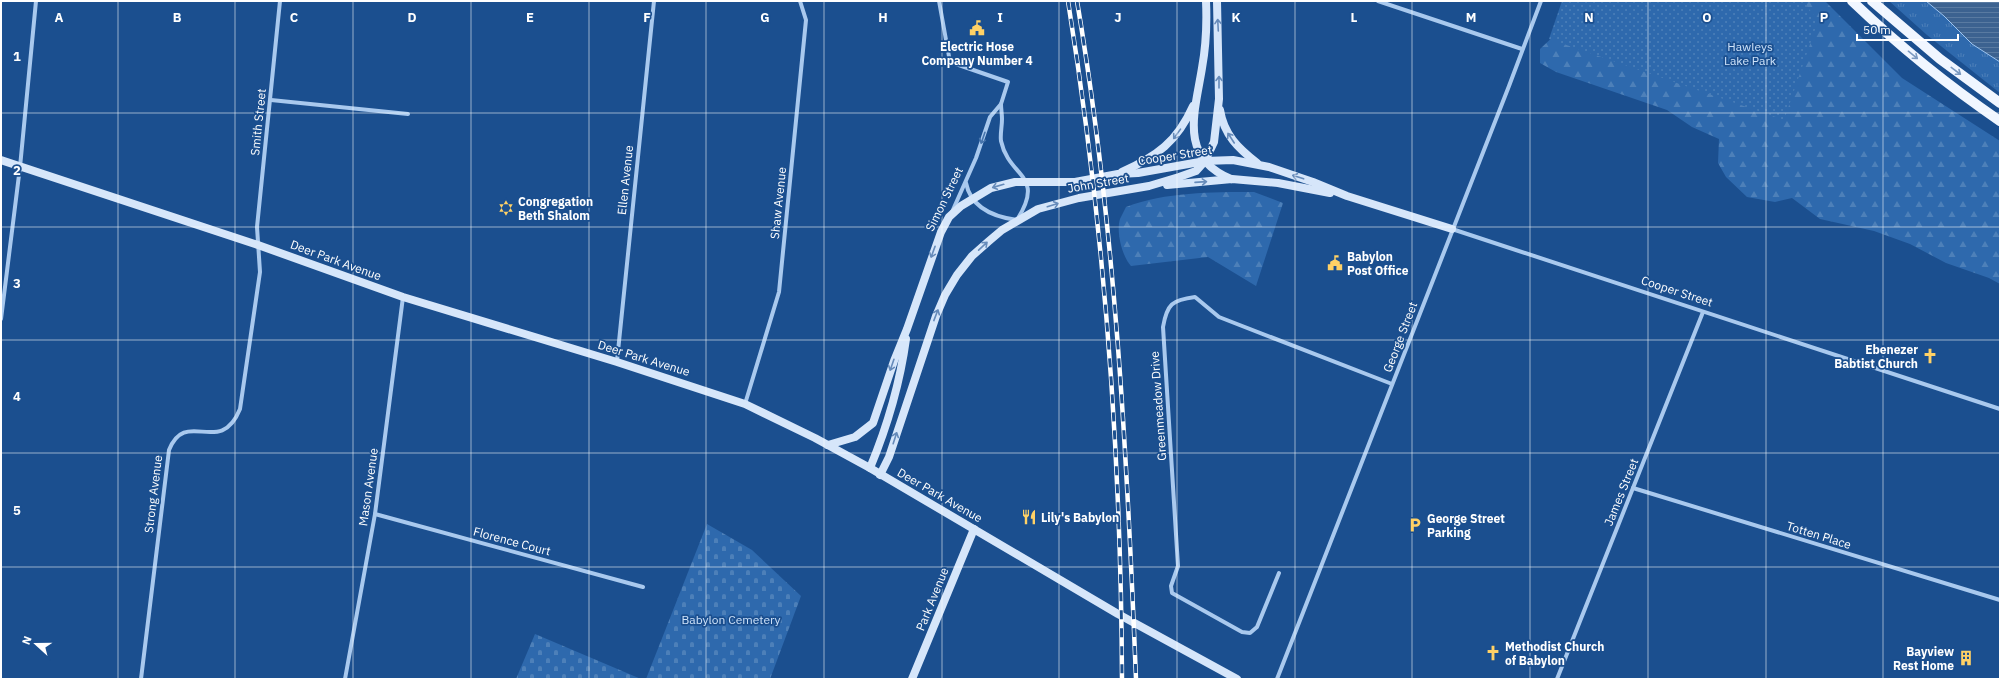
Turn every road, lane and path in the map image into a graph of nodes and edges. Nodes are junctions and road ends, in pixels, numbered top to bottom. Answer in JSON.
{"nodes":[{"id":1,"x":36,"y":1,"type":"edge"},
{"id":2,"x":280,"y":1,"type":"edge"},
{"id":3,"x":654,"y":1,"type":"edge"},
{"id":4,"x":800,"y":1,"type":"edge"},
{"id":5,"x":939,"y":1,"type":"edge"},
{"id":6,"x":1206,"y":1,"type":"edge"},
{"id":7,"x":1217,"y":1,"type":"edge"},
{"id":8,"x":1378,"y":1,"type":"edge"},
{"id":9,"x":1541,"y":1,"type":"edge"},
{"id":10,"x":1852,"y":1,"type":"edge"},
{"id":11,"x":1872,"y":1,"type":"edge"},
{"id":12,"x":1522,"y":49,"type":"junction"},
{"id":13,"x":1219,"y":99,"type":"junction"},
{"id":14,"x":271,"y":100,"type":"junction"},
{"id":15,"x":1196,"y":100,"type":"junction"},
{"id":16,"x":2000,"y":103,"type":"edge"},
{"id":17,"x":1001,"y":104,"type":"junction"},
{"id":18,"x":408,"y":114,"type":"dead end"},
{"id":19,"x":2000,"y":120,"type":"edge"},
{"id":20,"x":1,"y":160,"type":"edge"},
{"id":21,"x":1205,"y":161,"type":"junction"},
{"id":22,"x":1259,"y":164,"type":"junction"},
{"id":23,"x":20,"y":167,"type":"junction"},
{"id":24,"x":1118,"y":174,"type":"junction"},
{"id":25,"x":1232,"y":179,"type":"junction"},
{"id":26,"x":1026,"y":182,"type":"junction"},
{"id":27,"x":966,"y":183,"type":"junction"},
{"id":28,"x":1148,"y":186,"type":"junction"},
{"id":29,"x":1347,"y":196,"type":"junction"},
{"id":30,"x":971,"y":198,"type":"junction"},
{"id":31,"x":949,"y":217,"type":"junction"},
{"id":32,"x":1017,"y":220,"type":"junction"},
{"id":33,"x":1452,"y":229,"type":"junction"},
{"id":34,"x":258,"y":245,"type":"junction"},
{"id":35,"x":403,"y":297,"type":"junction"},
{"id":36,"x":1703,"y":312,"type":"junction"},
{"id":37,"x":1,"y":319,"type":"edge"},
{"id":38,"x":907,"y":329,"type":"junction"},
{"id":39,"x":617,"y":362,"type":"junction"},
{"id":40,"x":1392,"y":384,"type":"junction"},
{"id":41,"x":746,"y":404,"type":"junction"},
{"id":42,"x":2000,"y":409,"type":"edge"},
{"id":43,"x":828,"y":445,"type":"junction"},
{"id":44,"x":870,"y":468,"type":"junction"},
{"id":45,"x":880,"y":475,"type":"junction"},
{"id":46,"x":1633,"y":488,"type":"junction"},
{"id":47,"x":375,"y":514,"type":"junction"},
{"id":48,"x":974,"y":529,"type":"junction"},
{"id":49,"x":1279,"y":573,"type":"dead end"},
{"id":50,"x":643,"y":588,"type":"dead end"},
{"id":51,"x":2000,"y":600,"type":"edge"},
{"id":52,"x":141,"y":679,"type":"edge"},
{"id":53,"x":346,"y":679,"type":"edge"},
{"id":54,"x":912,"y":679,"type":"edge"},
{"id":55,"x":1237,"y":679,"type":"edge"},
{"id":56,"x":1277,"y":679,"type":"edge"},
{"id":57,"x":1557,"y":679,"type":"edge"}],
"edges":[{"from":1,"to":23,"type":"street"},
{"from":2,"to":14,"type":"street","name":"Smith Street"},
{"from":3,"to":39,"type":"street","name":"Ellen Avenue"},
{"from":4,"to":41,"type":"street","name":"Shaw Avenue"},
{"from":5,"to":17,"type":"street","name":"Simon Street"},
{"from":6,"to":15,"type":"main road","name":"John Street"},
{"from":13,"to":7,"type":"main road","name":"John Street","one_way":true},
{"from":8,"to":12,"type":"street"},
{"from":9,"to":12,"type":"street","name":"George Street"},
{"from":10,"to":19,"type":"main road","one_way":true},
{"from":11,"to":16,"type":"main road","one_way":true},
{"from":12,"to":33,"type":"street","name":"George Street"},
{"from":13,"to":21,"type":"main road","name":"John Street"},
{"from":22,"to":13,"type":"main road","name":"John Street","one_way":true},
{"from":14,"to":18,"type":"street"},
{"from":14,"to":34,"type":"street","name":"Smith Street"},
{"from":15,"to":21,"type":"main road","name":"John Street"},
{"from":15,"to":24,"type":"main road","name":"John Street","one_way":true},
{"from":17,"to":26,"type":"street"},
{"from":17,"to":27,"type":"street","name":"Simon Street","one_way":true},
{"from":20,"to":23,"type":"main road","name":"Deer Park Avenue"},
{"from":21,"to":22,"type":"main road","name":"Cooper Street"},
{"from":21,"to":24,"type":"main road","name":"Cooper Street"},
{"from":21,"to":25,"type":"main road","name":"John Street"},
{"from":21,"to":28,"type":"main road","name":"John Street"},
{"from":29,"to":22,"type":"main road","name":"Cooper Street","one_way":true},
{"from":23,"to":34,"type":"main road","name":"Deer Park Avenue"},
{"from":23,"to":37,"type":"street"},
{"from":24,"to":26,"type":"main road","name":"Cooper Street"},
{"from":28,"to":25,"type":"main road","name":"Cooper Street","one_way":true},
{"from":25,"to":29,"type":"main road","name":"Cooper Street"},
{"from":26,"to":30,"type":"main road","name":"Cooper Street","one_way":true},
{"from":26,"to":32,"type":"street"},
{"from":27,"to":30,"type":"street"},
{"from":27,"to":31,"type":"street","name":"Simon Street"},
{"from":32,"to":28,"type":"main road","name":"John Street","one_way":true},
{"from":29,"to":33,"type":"main road","name":"Cooper Street"},
{"from":30,"to":31,"type":"main road","name":"Cooper Street"},
{"from":30,"to":32,"type":"street"},
{"from":31,"to":38,"type":"main road","name":"Simon Street","one_way":true},
{"from":45,"to":32,"type":"main road","one_way":true},
{"from":33,"to":36,"type":"street","name":"Cooper Street"},
{"from":33,"to":40,"type":"street","name":"George Street"},
{"from":34,"to":35,"type":"main road","name":"Deer Park Avenue"},
{"from":34,"to":52,"type":"street","name":"Strong Avenue"},
{"from":35,"to":39,"type":"main road","name":"Deer Park Avenue"},
{"from":35,"to":47,"type":"street","name":"Mason Avenue"},
{"from":36,"to":42,"type":"street","name":"Cooper Street"},
{"from":36,"to":46,"type":"street","name":"James Street"},
{"from":38,"to":43,"type":"main road","name":"Simon Street","one_way":true},
{"from":38,"to":44,"type":"main road","name":"Simon Street"},
{"from":39,"to":41,"type":"main road","name":"Deer Park Avenue"},
{"from":40,"to":49,"type":"street","name":"Greenmeadow Drive"},
{"from":40,"to":56,"type":"street","name":"George Street"},
{"from":41,"to":43,"type":"main road","name":"Deer Park Avenue"},
{"from":43,"to":44,"type":"main road","name":"Deer Park Avenue"},
{"from":44,"to":45,"type":"main road","name":"Deer Park Avenue"},
{"from":45,"to":48,"type":"main road","name":"Deer Park Avenue"},
{"from":46,"to":51,"type":"street","name":"Totten Place"},
{"from":46,"to":57,"type":"street","name":"James Street"},
{"from":47,"to":50,"type":"street","name":"Florence Court"},
{"from":47,"to":53,"type":"street","name":"Mason Avenue"},
{"from":48,"to":54,"type":"main road","name":"Park Avenue"},
{"from":48,"to":55,"type":"main road","name":"Deer Park Avenue"}]}
